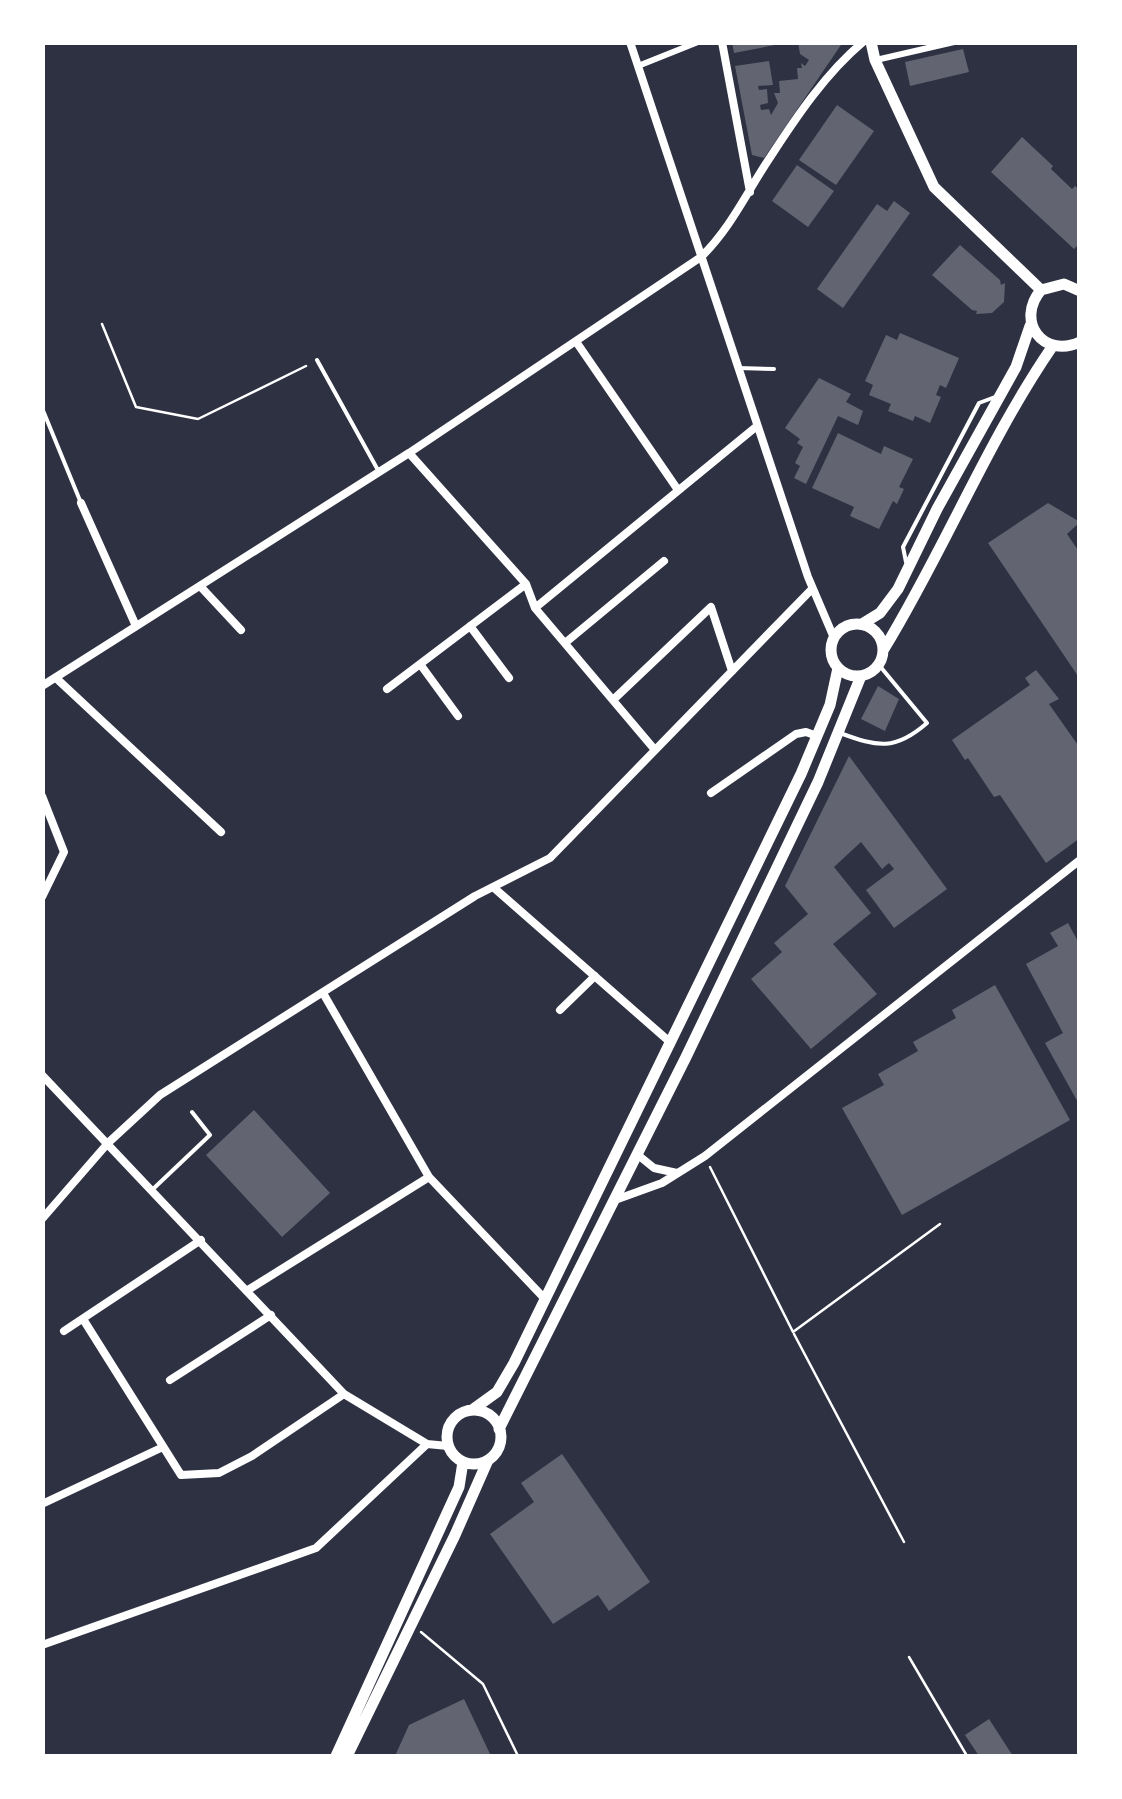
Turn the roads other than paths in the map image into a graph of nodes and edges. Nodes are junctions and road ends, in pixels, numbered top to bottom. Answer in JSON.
{"nodes":[{"id":1,"x":630,"y":42,"type":"edge"},
{"id":2,"x":698,"y":42,"type":"edge"},
{"id":3,"x":722,"y":42,"type":"edge"},
{"id":4,"x":863,"y":42,"type":"edge"},
{"id":5,"x":871,"y":42,"type":"edge"},
{"id":6,"x":954,"y":42,"type":"edge"},
{"id":7,"x":874,"y":60,"type":"junction"},
{"id":8,"x":638,"y":66,"type":"junction"},
{"id":9,"x":750,"y":192,"type":"junction"},
{"id":10,"x":702,"y":258,"type":"junction"},
{"id":11,"x":1078,"y":287,"type":"edge"},
{"id":12,"x":1041,"y":290,"type":"junction"},
{"id":13,"x":1030,"y":326,"type":"junction"},
{"id":14,"x":577,"y":342,"type":"junction"},
{"id":15,"x":1052,"y":346,"type":"junction"},
{"id":16,"x":1076,"y":347,"type":"edge"},
{"id":17,"x":317,"y":360,"type":"road end"},
{"id":18,"x":738,"y":368,"type":"junction"},
{"id":19,"x":774,"y":369,"type":"dead end"},
{"id":20,"x":42,"y":408,"type":"edge"},
{"id":21,"x":757,"y":426,"type":"junction"},
{"id":22,"x":409,"y":453,"type":"junction"},
{"id":23,"x":379,"y":472,"type":"junction"},
{"id":24,"x":678,"y":490,"type":"junction"},
{"id":25,"x":82,"y":503,"type":"joint"},
{"id":26,"x":664,"y":561,"type":"dead end"},
{"id":27,"x":526,"y":584,"type":"junction"},
{"id":28,"x":200,"y":586,"type":"junction"},
{"id":29,"x":812,"y":589,"type":"junction"},
{"id":30,"x":535,"y":608,"type":"junction"},
{"id":31,"x":862,"y":624,"type":"junction"},
{"id":32,"x":136,"y":626,"type":"junction"},
{"id":33,"x":470,"y":626,"type":"junction"},
{"id":34,"x":241,"y":630,"type":"dead end"},
{"id":35,"x":834,"y":638,"type":"junction"},
{"id":36,"x":565,"y":643,"type":"junction"},
{"id":37,"x":884,"y":649,"type":"junction"},
{"id":38,"x":420,"y":664,"type":"junction"},
{"id":39,"x":879,"y":665,"type":"junction"},
{"id":40,"x":838,"y":668,"type":"junction"},
{"id":41,"x":732,"y":671,"type":"junction"},
{"id":42,"x":862,"y":676,"type":"junction"},
{"id":43,"x":56,"y":678,"type":"junction"},
{"id":44,"x":508,"y":678,"type":"dead end"},
{"id":45,"x":42,"y":686,"type":"edge"},
{"id":46,"x":386,"y":689,"type":"dead end"},
{"id":47,"x":613,"y":700,"type":"junction"},
{"id":48,"x":458,"y":716,"type":"dead end"},
{"id":49,"x":840,"y":733,"type":"junction"},
{"id":50,"x":818,"y":736,"type":"junction"},
{"id":51,"x":655,"y":750,"type":"junction"},
{"id":52,"x":711,"y":793,"type":"dead end"},
{"id":53,"x":42,"y":796,"type":"edge"},
{"id":54,"x":221,"y":832,"type":"dead end"},
{"id":55,"x":1080,"y":860,"type":"edge"},
{"id":56,"x":494,"y":887,"type":"junction"},
{"id":57,"x":42,"y":896,"type":"edge"},
{"id":58,"x":595,"y":976,"type":"junction"},
{"id":59,"x":323,"y":994,"type":"junction"},
{"id":60,"x":560,"y":1010,"type":"dead end"},
{"id":61,"x":671,"y":1043,"type":"junction"},
{"id":62,"x":42,"y":1075,"type":"edge"},
{"id":63,"x":192,"y":1112,"type":"dead end"},
{"id":64,"x":108,"y":1143,"type":"junction"},
{"id":65,"x":638,"y":1156,"type":"junction"},
{"id":66,"x":677,"y":1173,"type":"junction"},
{"id":67,"x":429,"y":1177,"type":"junction"},
{"id":68,"x":152,"y":1190,"type":"junction"},
{"id":69,"x":616,"y":1200,"type":"junction"},
{"id":70,"x":42,"y":1219,"type":"edge"},
{"id":71,"x":200,"y":1240,"type":"junction"},
{"id":72,"x":248,"y":1290,"type":"junction"},
{"id":73,"x":546,"y":1299,"type":"junction"},
{"id":74,"x":271,"y":1315,"type":"junction"},
{"id":75,"x":82,"y":1319,"type":"junction"},
{"id":76,"x":64,"y":1331,"type":"dead end"},
{"id":77,"x":170,"y":1380,"type":"dead end"},
{"id":78,"x":344,"y":1394,"type":"junction"},
{"id":79,"x":472,"y":1410,"type":"junction"},
{"id":80,"x":499,"y":1428,"type":"junction"},
{"id":81,"x":427,"y":1444,"type":"junction"},
{"id":82,"x":448,"y":1446,"type":"junction"},
{"id":83,"x":163,"y":1447,"type":"junction"},
{"id":84,"x":488,"y":1460,"type":"junction"},
{"id":85,"x":464,"y":1462,"type":"junction"},
{"id":86,"x":42,"y":1504,"type":"edge"},
{"id":87,"x":42,"y":1645,"type":"edge"},
{"id":88,"x":336,"y":1756,"type":"edge"},
{"id":89,"x":348,"y":1756,"type":"edge"}],
"edges":[{"from":1,"to":8,"type":"street"},
{"from":2,"to":8,"type":"street"},
{"from":3,"to":9,"type":"street"},
{"from":4,"to":9,"type":"street"},
{"from":5,"to":7,"type":"main road"},
{"from":6,"to":7,"type":"street"},
{"from":7,"to":12,"type":"main road"},
{"from":8,"to":10,"type":"street"},
{"from":9,"to":10,"type":"street"},
{"from":10,"to":14,"type":"street"},
{"from":10,"to":18,"type":"street"},
{"from":11,"to":12,"type":"main road"},
{"from":12,"to":13,"type":"main road"},
{"from":13,"to":15,"type":"main road"},
{"from":13,"to":31,"type":"main road"},
{"from":14,"to":22,"type":"street"},
{"from":14,"to":24,"type":"street"},
{"from":15,"to":16,"type":"main road"},
{"from":15,"to":37,"type":"main road"},
{"from":17,"to":23,"type":"lane"},
{"from":18,"to":19,"type":"lane"},
{"from":18,"to":21,"type":"street"},
{"from":20,"to":25,"type":"lane"},
{"from":21,"to":24,"type":"street"},
{"from":21,"to":29,"type":"street"},
{"from":22,"to":23,"type":"street"},
{"from":22,"to":27,"type":"street"},
{"from":23,"to":28,"type":"street"},
{"from":24,"to":30,"type":"street"},
{"from":25,"to":32,"type":"street"},
{"from":26,"to":36,"type":"street"},
{"from":27,"to":30,"type":"street"},
{"from":27,"to":33,"type":"street"},
{"from":28,"to":32,"type":"street"},
{"from":28,"to":34,"type":"street"},
{"from":29,"to":35,"type":"street"},
{"from":29,"to":41,"type":"street"},
{"from":30,"to":36,"type":"street"},
{"from":31,"to":35,"type":"main road"},
{"from":31,"to":37,"type":"main road"},
{"from":32,"to":43,"type":"street"},
{"from":33,"to":38,"type":"street"},
{"from":33,"to":44,"type":"street"},
{"from":35,"to":40,"type":"main road"},
{"from":36,"to":47,"type":"street"},
{"from":37,"to":39,"type":"main road"},
{"from":38,"to":46,"type":"street"},
{"from":38,"to":48,"type":"street"},
{"from":39,"to":42,"type":"main road"},
{"from":39,"to":49,"type":"lane"},
{"from":40,"to":42,"type":"main road"},
{"from":40,"to":50,"type":"main road"},
{"from":41,"to":47,"type":"street"},
{"from":41,"to":51,"type":"street"},
{"from":42,"to":49,"type":"main road"},
{"from":43,"to":45,"type":"street"},
{"from":43,"to":54,"type":"street"},
{"from":47,"to":51,"type":"street"},
{"from":49,"to":65,"type":"main road"},
{"from":50,"to":52,"type":"street"},
{"from":50,"to":61,"type":"main road"},
{"from":51,"to":56,"type":"street"},
{"from":53,"to":57,"type":"street"},
{"from":55,"to":66,"type":"street"},
{"from":56,"to":58,"type":"street"},
{"from":56,"to":59,"type":"street"},
{"from":58,"to":60,"type":"street"},
{"from":58,"to":61,"type":"street"},
{"from":59,"to":64,"type":"street"},
{"from":59,"to":67,"type":"street"},
{"from":61,"to":73,"type":"main road"},
{"from":62,"to":64,"type":"street"},
{"from":63,"to":68,"type":"lane"},
{"from":64,"to":68,"type":"street"},
{"from":64,"to":70,"type":"street"},
{"from":65,"to":66,"type":"street"},
{"from":65,"to":69,"type":"main road"},
{"from":66,"to":69,"type":"street"},
{"from":67,"to":72,"type":"street"},
{"from":67,"to":73,"type":"street"},
{"from":68,"to":71,"type":"street"},
{"from":69,"to":80,"type":"main road"},
{"from":71,"to":72,"type":"street"},
{"from":71,"to":75,"type":"street"},
{"from":72,"to":74,"type":"street"},
{"from":73,"to":79,"type":"main road"},
{"from":74,"to":77,"type":"street"},
{"from":74,"to":78,"type":"street"},
{"from":75,"to":76,"type":"street"},
{"from":75,"to":83,"type":"street"},
{"from":78,"to":81,"type":"street"},
{"from":78,"to":83,"type":"street"},
{"from":79,"to":80,"type":"main road"},
{"from":79,"to":82,"type":"main road"},
{"from":80,"to":84,"type":"main road"},
{"from":81,"to":82,"type":"street"},
{"from":81,"to":87,"type":"street"},
{"from":82,"to":85,"type":"main road"},
{"from":83,"to":86,"type":"street"},
{"from":84,"to":85,"type":"main road"},
{"from":84,"to":89,"type":"main road"},
{"from":85,"to":88,"type":"main road"}]}
